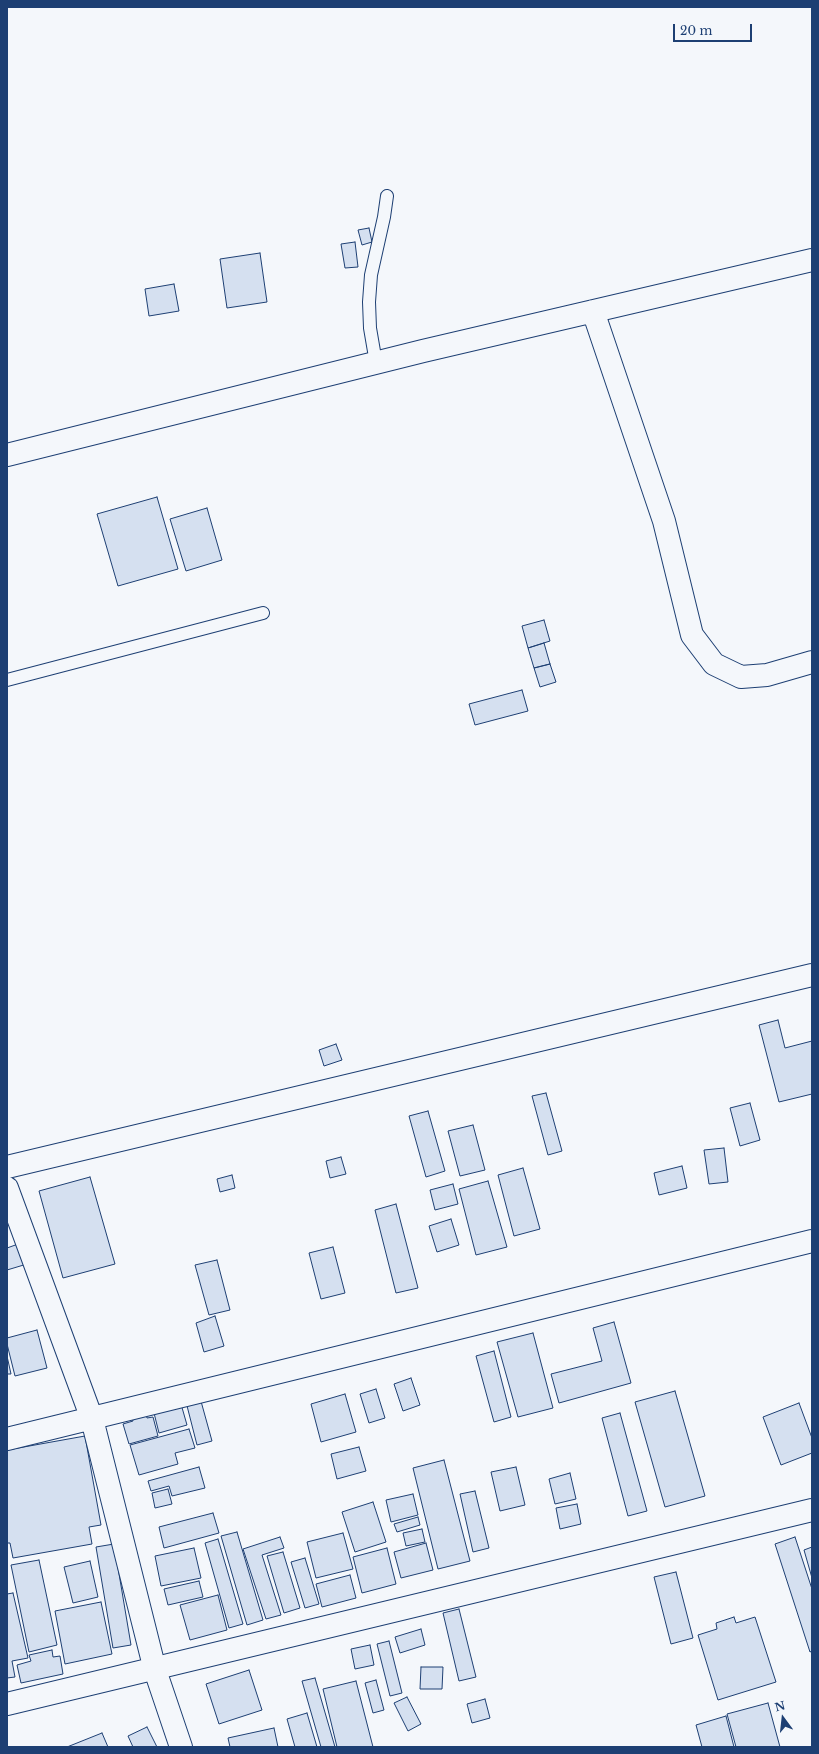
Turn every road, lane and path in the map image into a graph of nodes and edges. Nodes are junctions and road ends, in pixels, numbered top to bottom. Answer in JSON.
{"nodes":[{"id":1,"x":387,"y":196,"type":"dead end"},
{"id":2,"x":812,"y":260,"type":"edge"},
{"id":3,"x":593,"y":311,"type":"junction"},
{"id":4,"x":376,"y":363,"type":"junction"},
{"id":5,"x":7,"y":455,"type":"edge"},
{"id":6,"x":263,"y":613,"type":"dead end"},
{"id":7,"x":812,"y":662,"type":"edge"},
{"id":8,"x":7,"y":680,"type":"edge"},
{"id":9,"x":812,"y":975,"type":"edge"},
{"id":10,"x":7,"y":1167,"type":"edge"},
{"id":11,"x":7,"y":1188,"type":"edge"},
{"id":12,"x":812,"y":1241,"type":"edge"},
{"id":13,"x":92,"y":1419,"type":"junction"},
{"id":14,"x":7,"y":1439,"type":"edge"},
{"id":15,"x":812,"y":1510,"type":"edge"},
{"id":16,"x":156,"y":1670,"type":"junction"},
{"id":17,"x":7,"y":1704,"type":"edge"},
{"id":18,"x":181,"y":1747,"type":"edge"}],
"edges":[{"from":1,"to":4,"type":"lane"},
{"from":2,"to":3,"type":"street"},
{"from":3,"to":4,"type":"street"},
{"from":3,"to":7,"type":"street"},
{"from":4,"to":5,"type":"street"},
{"from":6,"to":8,"type":"lane"},
{"from":9,"to":10,"type":"street"},
{"from":11,"to":13,"type":"street"},
{"from":12,"to":13,"type":"street"},
{"from":13,"to":14,"type":"street"},
{"from":13,"to":16,"type":"street"},
{"from":15,"to":16,"type":"street"},
{"from":16,"to":17,"type":"street"},
{"from":16,"to":18,"type":"street"}]}
